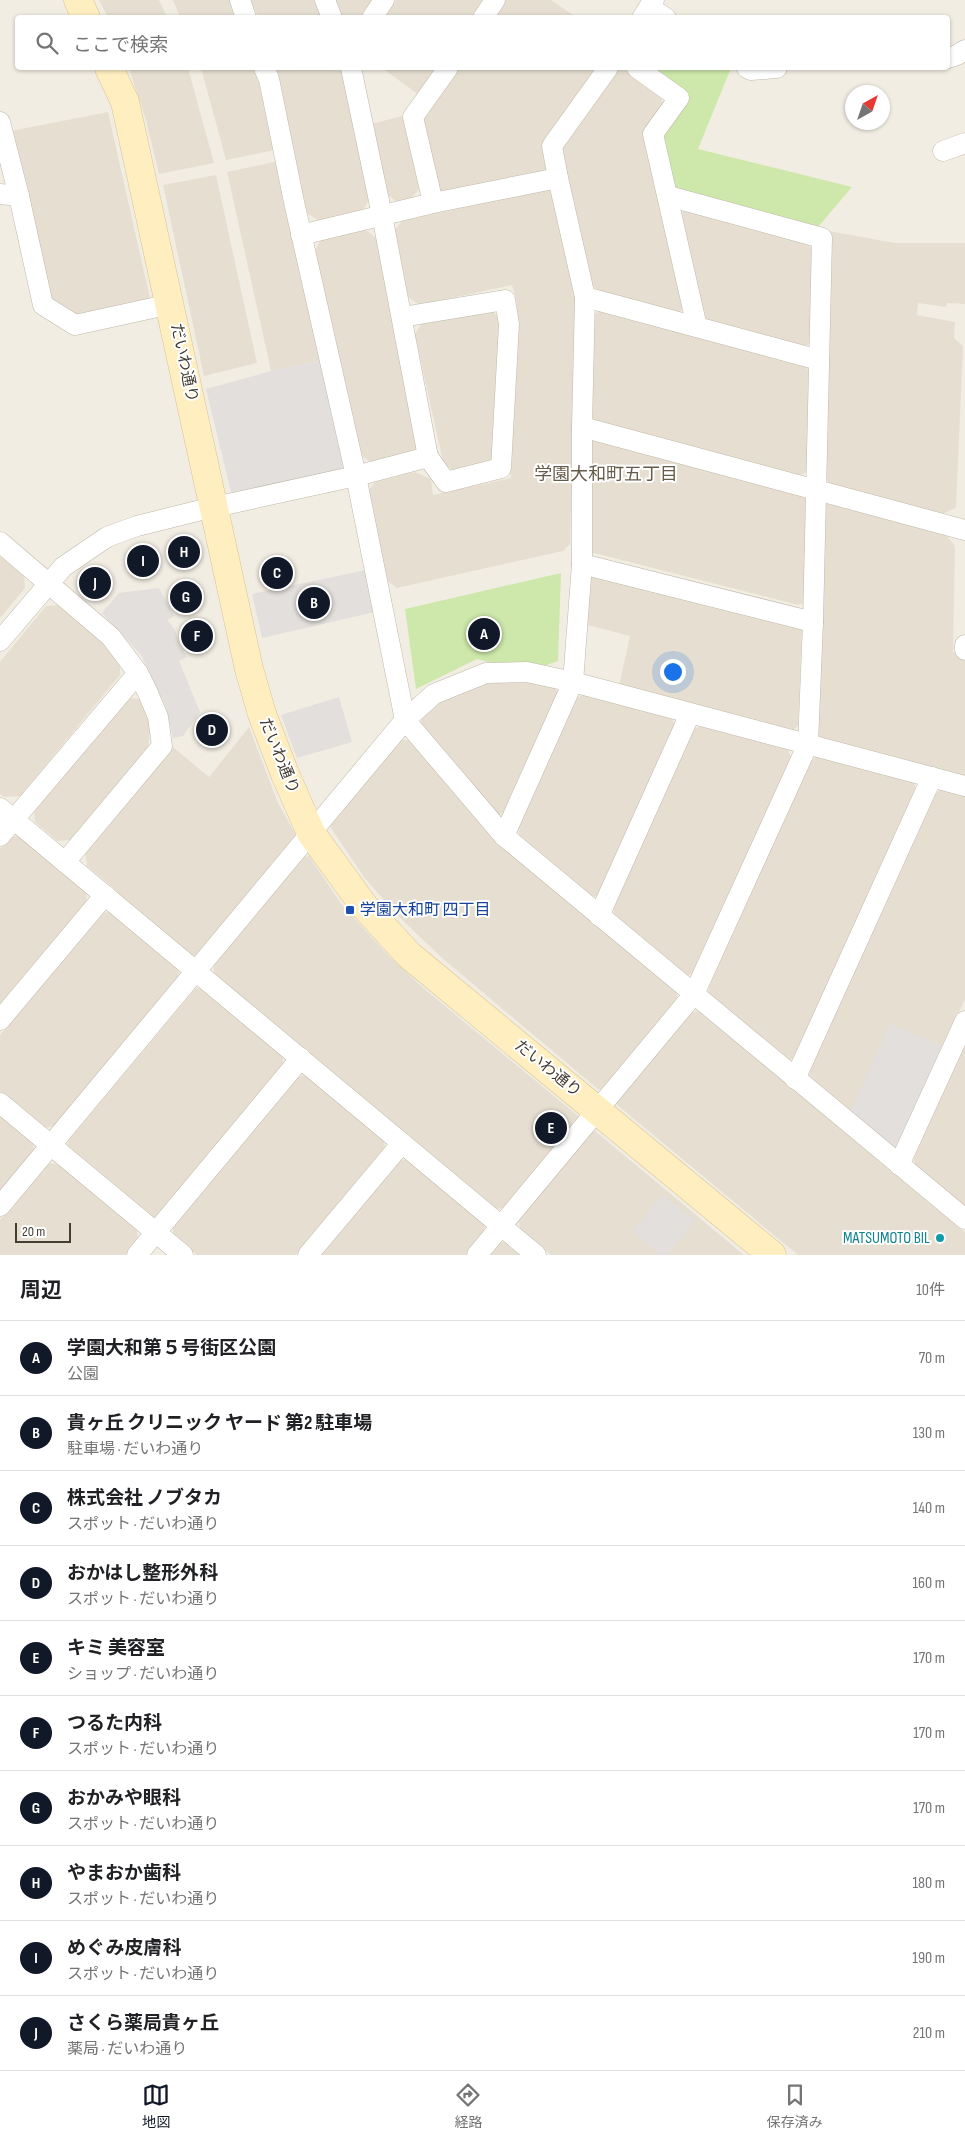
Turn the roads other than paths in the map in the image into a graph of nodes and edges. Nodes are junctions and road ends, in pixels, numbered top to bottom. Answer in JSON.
{"nodes":[{"id":1,"x":78,"y":0,"type":"edge"},
{"id":2,"x":240,"y":0,"type":"edge"},
{"id":3,"x":325,"y":0,"type":"edge"},
{"id":4,"x":384,"y":0,"type":"edge"},
{"id":5,"x":495,"y":0,"type":"edge"},
{"id":6,"x":648,"y":8,"type":"edge"},
{"id":7,"x":85,"y":15,"type":"edge"},
{"id":8,"x":245,"y":15,"type":"edge"},
{"id":9,"x":331,"y":15,"type":"edge"},
{"id":10,"x":374,"y":15,"type":"edge"},
{"id":11,"x":485,"y":15,"type":"edge"},
{"id":12,"x":661,"y":15,"type":"edge"},
{"id":13,"x":965,"y":50,"type":"edge"},
{"id":14,"x":950,"y":57,"type":"edge"},
{"id":15,"x":110,"y":70,"type":"edge"},
{"id":16,"x":265,"y":70,"type":"edge"},
{"id":17,"x":351,"y":70,"type":"edge"},
{"id":18,"x":447,"y":70,"type":"edge"},
{"id":19,"x":607,"y":70,"type":"edge"},
{"id":20,"x":640,"y":70,"type":"edge"},
{"id":21,"x":0,"y":122,"type":"edge"},
{"id":22,"x":965,"y":143,"type":"edge"},
{"id":23,"x":943,"y":151,"type":"dead end"},
{"id":24,"x":558,"y":178,"type":"junction"},
{"id":25,"x":10,"y":195,"type":"edge"},
{"id":26,"x":668,"y":196,"type":"junction"},
{"id":27,"x":433,"y":203,"type":"junction"},
{"id":28,"x":382,"y":215,"type":"junction"},
{"id":29,"x":301,"y":235,"type":"junction"},
{"id":30,"x":585,"y":297,"type":"junction"},
{"id":31,"x":171,"y":304,"type":"junction"},
{"id":32,"x":402,"y":317,"type":"junction"},
{"id":33,"x":697,"y":327,"type":"junction"},
{"id":34,"x":819,"y":360,"type":"junction"},
{"id":35,"x":582,"y":427,"type":"junction"},
{"id":36,"x":428,"y":457,"type":"junction"},
{"id":37,"x":356,"y":476,"type":"junction"},
{"id":38,"x":814,"y":489,"type":"junction"},
{"id":39,"x":214,"y":507,"type":"junction"},
{"id":40,"x":965,"y":530,"type":"edge"},
{"id":41,"x":0,"y":542,"type":"edge"},
{"id":42,"x":582,"y":564,"type":"junction"},
{"id":43,"x":48,"y":582,"type":"junction"},
{"id":44,"x":813,"y":622,"type":"junction"},
{"id":45,"x":0,"y":641,"type":"edge"},
{"id":46,"x":965,"y":646,"type":"edge"},
{"id":47,"x":965,"y":650,"type":"edge"},
{"id":48,"x":138,"y":673,"type":"junction"},
{"id":49,"x":573,"y":682,"type":"junction"},
{"id":50,"x":690,"y":714,"type":"junction"},
{"id":51,"x":405,"y":720,"type":"junction"},
{"id":52,"x":808,"y":744,"type":"junction"},
{"id":53,"x":932,"y":777,"type":"junction"},
{"id":54,"x":965,"y":786,"type":"edge"},
{"id":55,"x":7,"y":814,"type":"edge"},
{"id":56,"x":311,"y":833,"type":"junction"},
{"id":57,"x":0,"y":836,"type":"edge"},
{"id":58,"x":504,"y":836,"type":"junction"},
{"id":59,"x":65,"y":862,"type":"junction"},
{"id":60,"x":105,"y":895,"type":"junction"},
{"id":61,"x":599,"y":916,"type":"junction"},
{"id":62,"x":196,"y":971,"type":"junction"},
{"id":63,"x":694,"y":994,"type":"junction"},
{"id":64,"x":0,"y":1020,"type":"edge"},
{"id":65,"x":965,"y":1021,"type":"edge"},
{"id":66,"x":301,"y":1058,"type":"junction"},
{"id":67,"x":795,"y":1079,"type":"junction"},
{"id":68,"x":0,"y":1103,"type":"edge"},
{"id":69,"x":598,"y":1110,"type":"junction"},
{"id":70,"x":402,"y":1143,"type":"junction"},
{"id":71,"x":51,"y":1145,"type":"junction"},
{"id":72,"x":899,"y":1165,"type":"junction"},
{"id":73,"x":0,"y":1206,"type":"edge"},
{"id":74,"x":965,"y":1219,"type":"edge"},
{"id":75,"x":501,"y":1226,"type":"junction"},
{"id":76,"x":156,"y":1233,"type":"junction"},
{"id":77,"x":137,"y":1255,"type":"edge"},
{"id":78,"x":183,"y":1255,"type":"edge"},
{"id":79,"x":308,"y":1255,"type":"edge"},
{"id":80,"x":477,"y":1255,"type":"edge"},
{"id":81,"x":536,"y":1255,"type":"edge"},
{"id":82,"x":772,"y":1255,"type":"edge"}],
"edges":[{"from":1,"to":7,"type":"street"},
{"from":2,"to":8,"type":"street"},
{"from":3,"to":9,"type":"street"},
{"from":4,"to":10,"type":"street"},
{"from":5,"to":11,"type":"street"},
{"from":6,"to":12,"type":"street"},
{"from":13,"to":14,"type":"street"},
{"from":15,"to":31,"type":"street","name":"だいわ通り"},
{"from":16,"to":29,"type":"street"},
{"from":17,"to":28,"type":"street"},
{"from":18,"to":27,"type":"street"},
{"from":19,"to":24,"type":"street"},
{"from":20,"to":26,"type":"street"},
{"from":21,"to":25,"type":"street"},
{"from":22,"to":23,"type":"street"},
{"from":24,"to":27,"type":"street"},
{"from":24,"to":30,"type":"street"},
{"from":25,"to":31,"type":"street"},
{"from":26,"to":33,"type":"street"},
{"from":26,"to":34,"type":"street"},
{"from":27,"to":28,"type":"street"},
{"from":28,"to":29,"type":"street"},
{"from":28,"to":32,"type":"street"},
{"from":29,"to":37,"type":"street"},
{"from":30,"to":33,"type":"street"},
{"from":30,"to":35,"type":"street"},
{"from":31,"to":39,"type":"street","name":"だいわ通り"},
{"from":32,"to":36,"type":"street"},
{"from":32,"to":36,"type":"street"},
{"from":33,"to":34,"type":"street"},
{"from":34,"to":38,"type":"street"},
{"from":35,"to":38,"type":"street"},
{"from":35,"to":42,"type":"street"},
{"from":36,"to":37,"type":"street"},
{"from":37,"to":39,"type":"street"},
{"from":37,"to":51,"type":"street"},
{"from":38,"to":40,"type":"street"},
{"from":38,"to":44,"type":"street"},
{"from":39,"to":43,"type":"street"},
{"from":39,"to":56,"type":"street","name":"だいわ通り"},
{"from":41,"to":43,"type":"street"},
{"from":42,"to":44,"type":"street"},
{"from":42,"to":49,"type":"street"},
{"from":43,"to":45,"type":"street"},
{"from":43,"to":48,"type":"street"},
{"from":44,"to":52,"type":"street"},
{"from":46,"to":47,"type":"street"},
{"from":48,"to":55,"type":"street"},
{"from":48,"to":59,"type":"street"},
{"from":49,"to":50,"type":"street"},
{"from":49,"to":51,"type":"street"},
{"from":49,"to":58,"type":"street"},
{"from":50,"to":52,"type":"street"},
{"from":50,"to":61,"type":"street"},
{"from":51,"to":56,"type":"street"},
{"from":51,"to":58,"type":"street"},
{"from":52,"to":53,"type":"street"},
{"from":52,"to":63,"type":"street"},
{"from":53,"to":54,"type":"street"},
{"from":53,"to":67,"type":"street"},
{"from":55,"to":57,"type":"street"},
{"from":55,"to":59,"type":"street"},
{"from":56,"to":62,"type":"street"},
{"from":56,"to":69,"type":"street","name":"だいわ通り"},
{"from":58,"to":61,"type":"street"},
{"from":59,"to":60,"type":"street"},
{"from":60,"to":62,"type":"street"},
{"from":60,"to":64,"type":"street"},
{"from":61,"to":63,"type":"street"},
{"from":62,"to":66,"type":"street"},
{"from":62,"to":71,"type":"street"},
{"from":63,"to":67,"type":"street"},
{"from":63,"to":69,"type":"street"},
{"from":65,"to":72,"type":"street"},
{"from":66,"to":70,"type":"street"},
{"from":66,"to":76,"type":"street"},
{"from":67,"to":72,"type":"street"},
{"from":68,"to":71,"type":"street"},
{"from":69,"to":75,"type":"street"},
{"from":69,"to":82,"type":"street","name":"だいわ通り"},
{"from":70,"to":75,"type":"street"},
{"from":70,"to":79,"type":"street"},
{"from":71,"to":73,"type":"street"},
{"from":71,"to":76,"type":"street"},
{"from":72,"to":74,"type":"street"},
{"from":75,"to":80,"type":"street"},
{"from":75,"to":81,"type":"street"},
{"from":76,"to":77,"type":"street"},
{"from":76,"to":78,"type":"street"}]}
